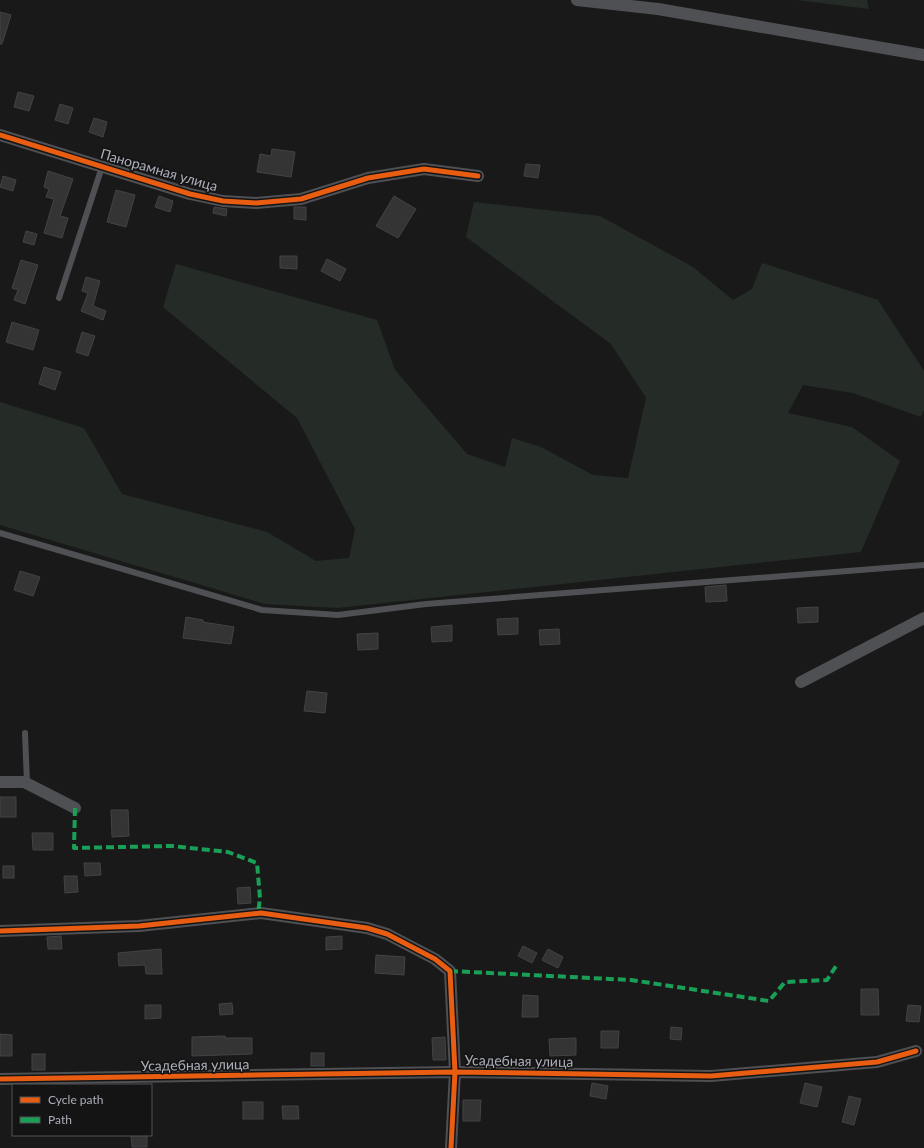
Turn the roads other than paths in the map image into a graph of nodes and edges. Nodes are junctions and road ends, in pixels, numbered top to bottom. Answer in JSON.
{"nodes":[{"id":1,"x":577,"y":0,"type":"edge"},
{"id":2,"x":924,"y":55,"type":"edge"},
{"id":3,"x":0,"y":135,"type":"edge"},
{"id":4,"x":102,"y":167,"type":"junction"},
{"id":5,"x":478,"y":176,"type":"dead end"},
{"id":6,"x":59,"y":298,"type":"dead end"},
{"id":7,"x":0,"y":532,"type":"edge"},
{"id":8,"x":924,"y":565,"type":"edge"},
{"id":9,"x":924,"y":618,"type":"edge"},
{"id":10,"x":801,"y":682,"type":"dead end"},
{"id":11,"x":25,"y":733,"type":"dead end"},
{"id":12,"x":0,"y":782,"type":"edge"},
{"id":13,"x":26,"y":783,"type":"junction"},
{"id":14,"x":75,"y":808,"type":"dead end"},
{"id":15,"x":0,"y":931,"type":"edge"},
{"id":16,"x":916,"y":1051,"type":"dead end"},
{"id":17,"x":455,"y":1072,"type":"junction"},
{"id":18,"x":0,"y":1080,"type":"edge"},
{"id":19,"x":451,"y":1148,"type":"edge"}],
"edges":[{"from":1,"to":2,"type":"street"},
{"from":3,"to":4,"type":"street","name":"Панорамная улица"},
{"from":4,"to":5,"type":"street","name":"Панорамная улица"},
{"from":4,"to":6,"type":"lane"},
{"from":7,"to":8,"type":"lane"},
{"from":9,"to":10,"type":"street"},
{"from":11,"to":13,"type":"lane"},
{"from":12,"to":13,"type":"street"},
{"from":13,"to":14,"type":"street"},
{"from":15,"to":17,"type":"street"},
{"from":16,"to":17,"type":"street","name":"Усадебная улица"},
{"from":17,"to":18,"type":"street","name":"Усадебная улица"},
{"from":17,"to":19,"type":"street"}]}
